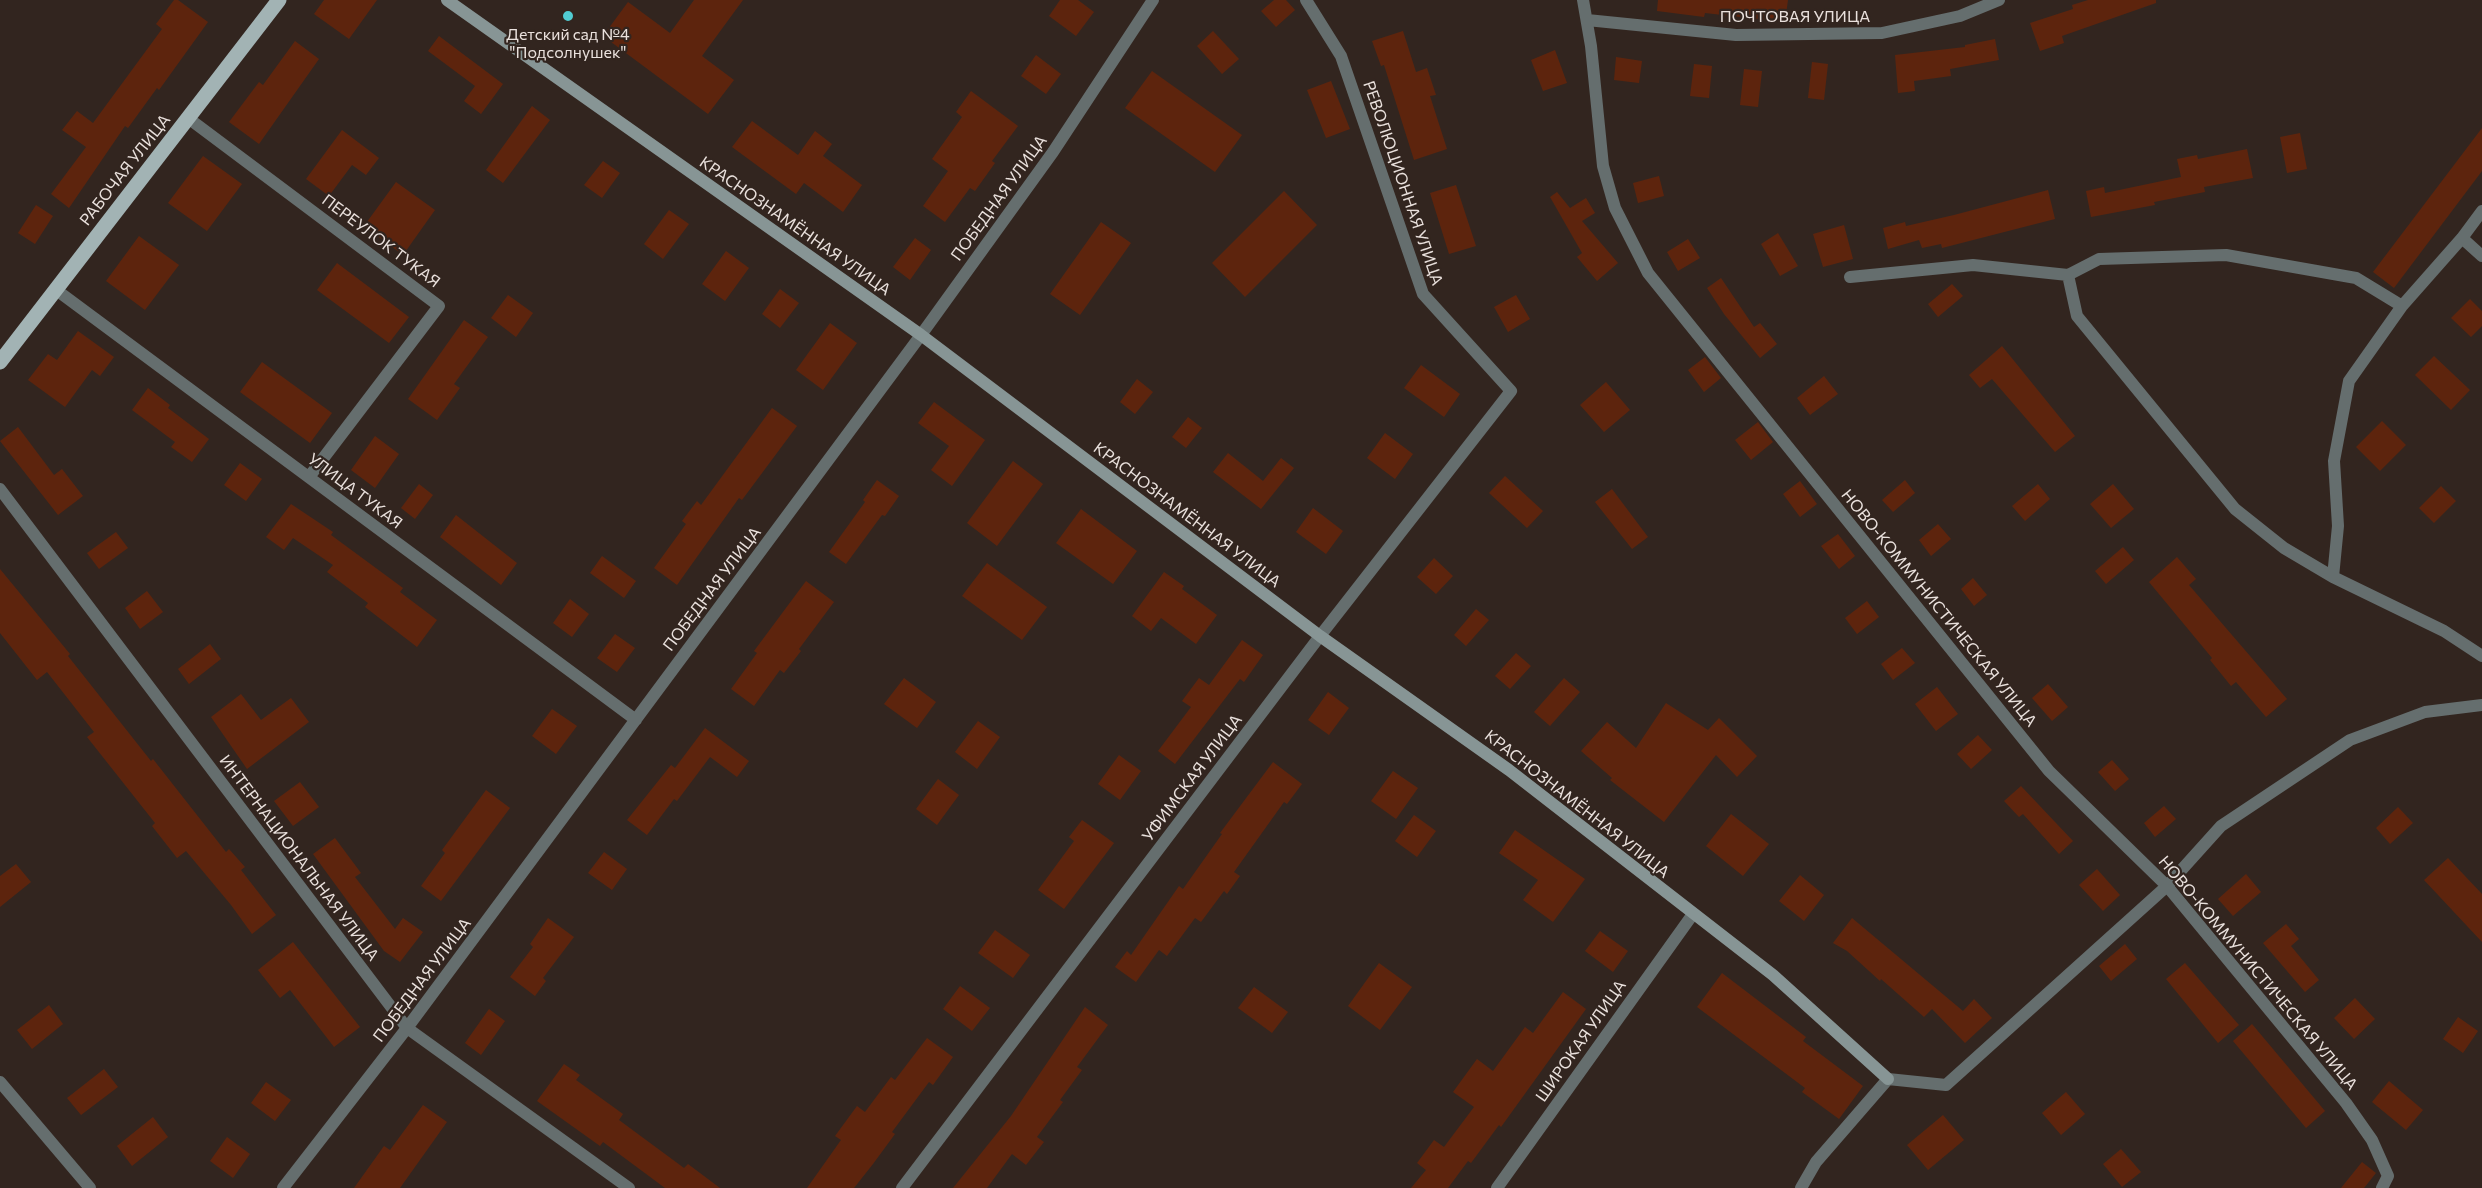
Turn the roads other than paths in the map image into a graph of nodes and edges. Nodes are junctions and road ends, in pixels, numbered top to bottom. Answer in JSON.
{"nodes":[{"id":1,"x":279,"y":0,"type":"edge"},
{"id":2,"x":447,"y":0,"type":"edge"},
{"id":3,"x":1153,"y":0,"type":"edge"},
{"id":4,"x":1306,"y":0,"type":"edge"},
{"id":5,"x":1583,"y":0,"type":"edge"},
{"id":6,"x":1999,"y":0,"type":"edge"},
{"id":7,"x":1587,"y":20,"type":"junction"},
{"id":8,"x":188,"y":118,"type":"junction"},
{"id":9,"x":2482,"y":212,"type":"edge"},
{"id":10,"x":2462,"y":238,"type":"junction"},
{"id":11,"x":2482,"y":256,"type":"edge"},
{"id":12,"x":2068,"y":275,"type":"junction"},
{"id":13,"x":1850,"y":277,"type":"dead end"},
{"id":14,"x":56,"y":289,"type":"junction"},
{"id":15,"x":2402,"y":306,"type":"junction"},
{"id":16,"x":921,"y":335,"type":"junction"},
{"id":17,"x":0,"y":362,"type":"edge"},
{"id":18,"x":1512,"y":391,"type":"joint"},
{"id":19,"x":309,"y":477,"type":"junction"},
{"id":20,"x":0,"y":489,"type":"edge"},
{"id":21,"x":2333,"y":577,"type":"junction"},
{"id":22,"x":1320,"y":636,"type":"junction"},
{"id":23,"x":2482,"y":656,"type":"edge"},
{"id":24,"x":2482,"y":705,"type":"edge"},
{"id":25,"x":636,"y":720,"type":"junction"},
{"id":26,"x":2167,"y":886,"type":"junction"},
{"id":27,"x":1692,"y":914,"type":"junction"},
{"id":28,"x":407,"y":1028,"type":"junction"},
{"id":29,"x":1887,"y":1079,"type":"junction"},
{"id":30,"x":0,"y":1082,"type":"edge"},
{"id":31,"x":2385,"y":1182,"type":"edge"},
{"id":32,"x":90,"y":1188,"type":"edge"},
{"id":33,"x":283,"y":1188,"type":"edge"},
{"id":34,"x":629,"y":1188,"type":"edge"},
{"id":35,"x":902,"y":1188,"type":"edge"},
{"id":36,"x":1497,"y":1188,"type":"edge"},
{"id":37,"x":1801,"y":1188,"type":"edge"}],
"edges":[{"from":1,"to":8,"type":"main road","name":"РАБОЧАЯ УЛИЦА"},
{"from":2,"to":16,"type":"street","name":"КРАСНОЗНАМЁННАЯ УЛИЦА"},
{"from":3,"to":16,"type":"street","name":"ПОБЕДНАЯ УЛИЦА"},
{"from":4,"to":18,"type":"street","name":"РЕВОЛЮЦИОННАЯ УЛИЦА"},
{"from":5,"to":7,"type":"street","name":"НОВО-КОММУНИСТИЧЕСКАЯ УЛИЦА"},
{"from":6,"to":7,"type":"street","name":"ПОЧТОВАЯ УЛИЦА"},
{"from":7,"to":26,"type":"street","name":"НОВО-КОММУНИСТИЧЕСКАЯ УЛИЦА"},
{"from":8,"to":14,"type":"main road","name":"РАБОЧАЯ УЛИЦА"},
{"from":8,"to":19,"type":"street","name":"ПЕРЕУЛОК ТУКАЯ"},
{"from":9,"to":10,"type":"street"},
{"from":10,"to":11,"type":"street"},
{"from":10,"to":15,"type":"street"},
{"from":12,"to":13,"type":"street"},
{"from":12,"to":15,"type":"street"},
{"from":12,"to":21,"type":"street"},
{"from":14,"to":17,"type":"main road","name":"РАБОЧАЯ УЛИЦА"},
{"from":14,"to":19,"type":"street","name":"УЛИЦА ТУКАЯ"},
{"from":15,"to":21,"type":"street"},
{"from":16,"to":22,"type":"street","name":"КРАСНОЗНАМЁННАЯ УЛИЦА"},
{"from":16,"to":25,"type":"street","name":"ПОБЕДНАЯ УЛИЦА"},
{"from":18,"to":22,"type":"street","name":"УФИМСКАЯ УЛИЦА"},
{"from":19,"to":25,"type":"street","name":"УЛИЦА ТУКАЯ"},
{"from":20,"to":28,"type":"street","name":"ИНТЕРНАЦИОНАЛЬНАЯ УЛИЦА"},
{"from":21,"to":23,"type":"street"},
{"from":22,"to":27,"type":"street","name":"КРАСНОЗНАМЁННАЯ УЛИЦА"},
{"from":22,"to":35,"type":"street","name":"УФИМСКАЯ УЛИЦА"},
{"from":24,"to":26,"type":"street"},
{"from":25,"to":28,"type":"street","name":"ПОБЕДНАЯ УЛИЦА"},
{"from":26,"to":29,"type":"street"},
{"from":26,"to":31,"type":"street","name":"НОВО-КОММУНИСТИЧЕСКАЯ УЛИЦА"},
{"from":27,"to":29,"type":"street","name":"КРАСНОЗНАМЁННАЯ УЛИЦА"},
{"from":27,"to":36,"type":"street","name":"ШИРОКАЯ УЛИЦА"},
{"from":28,"to":33,"type":"street","name":"ПОБЕДНАЯ УЛИЦА"},
{"from":28,"to":34,"type":"street","name":"ИНТЕРНАЦИОНАЛЬНАЯ УЛИЦА"},
{"from":29,"to":37,"type":"street"},
{"from":30,"to":32,"type":"street"}]}
